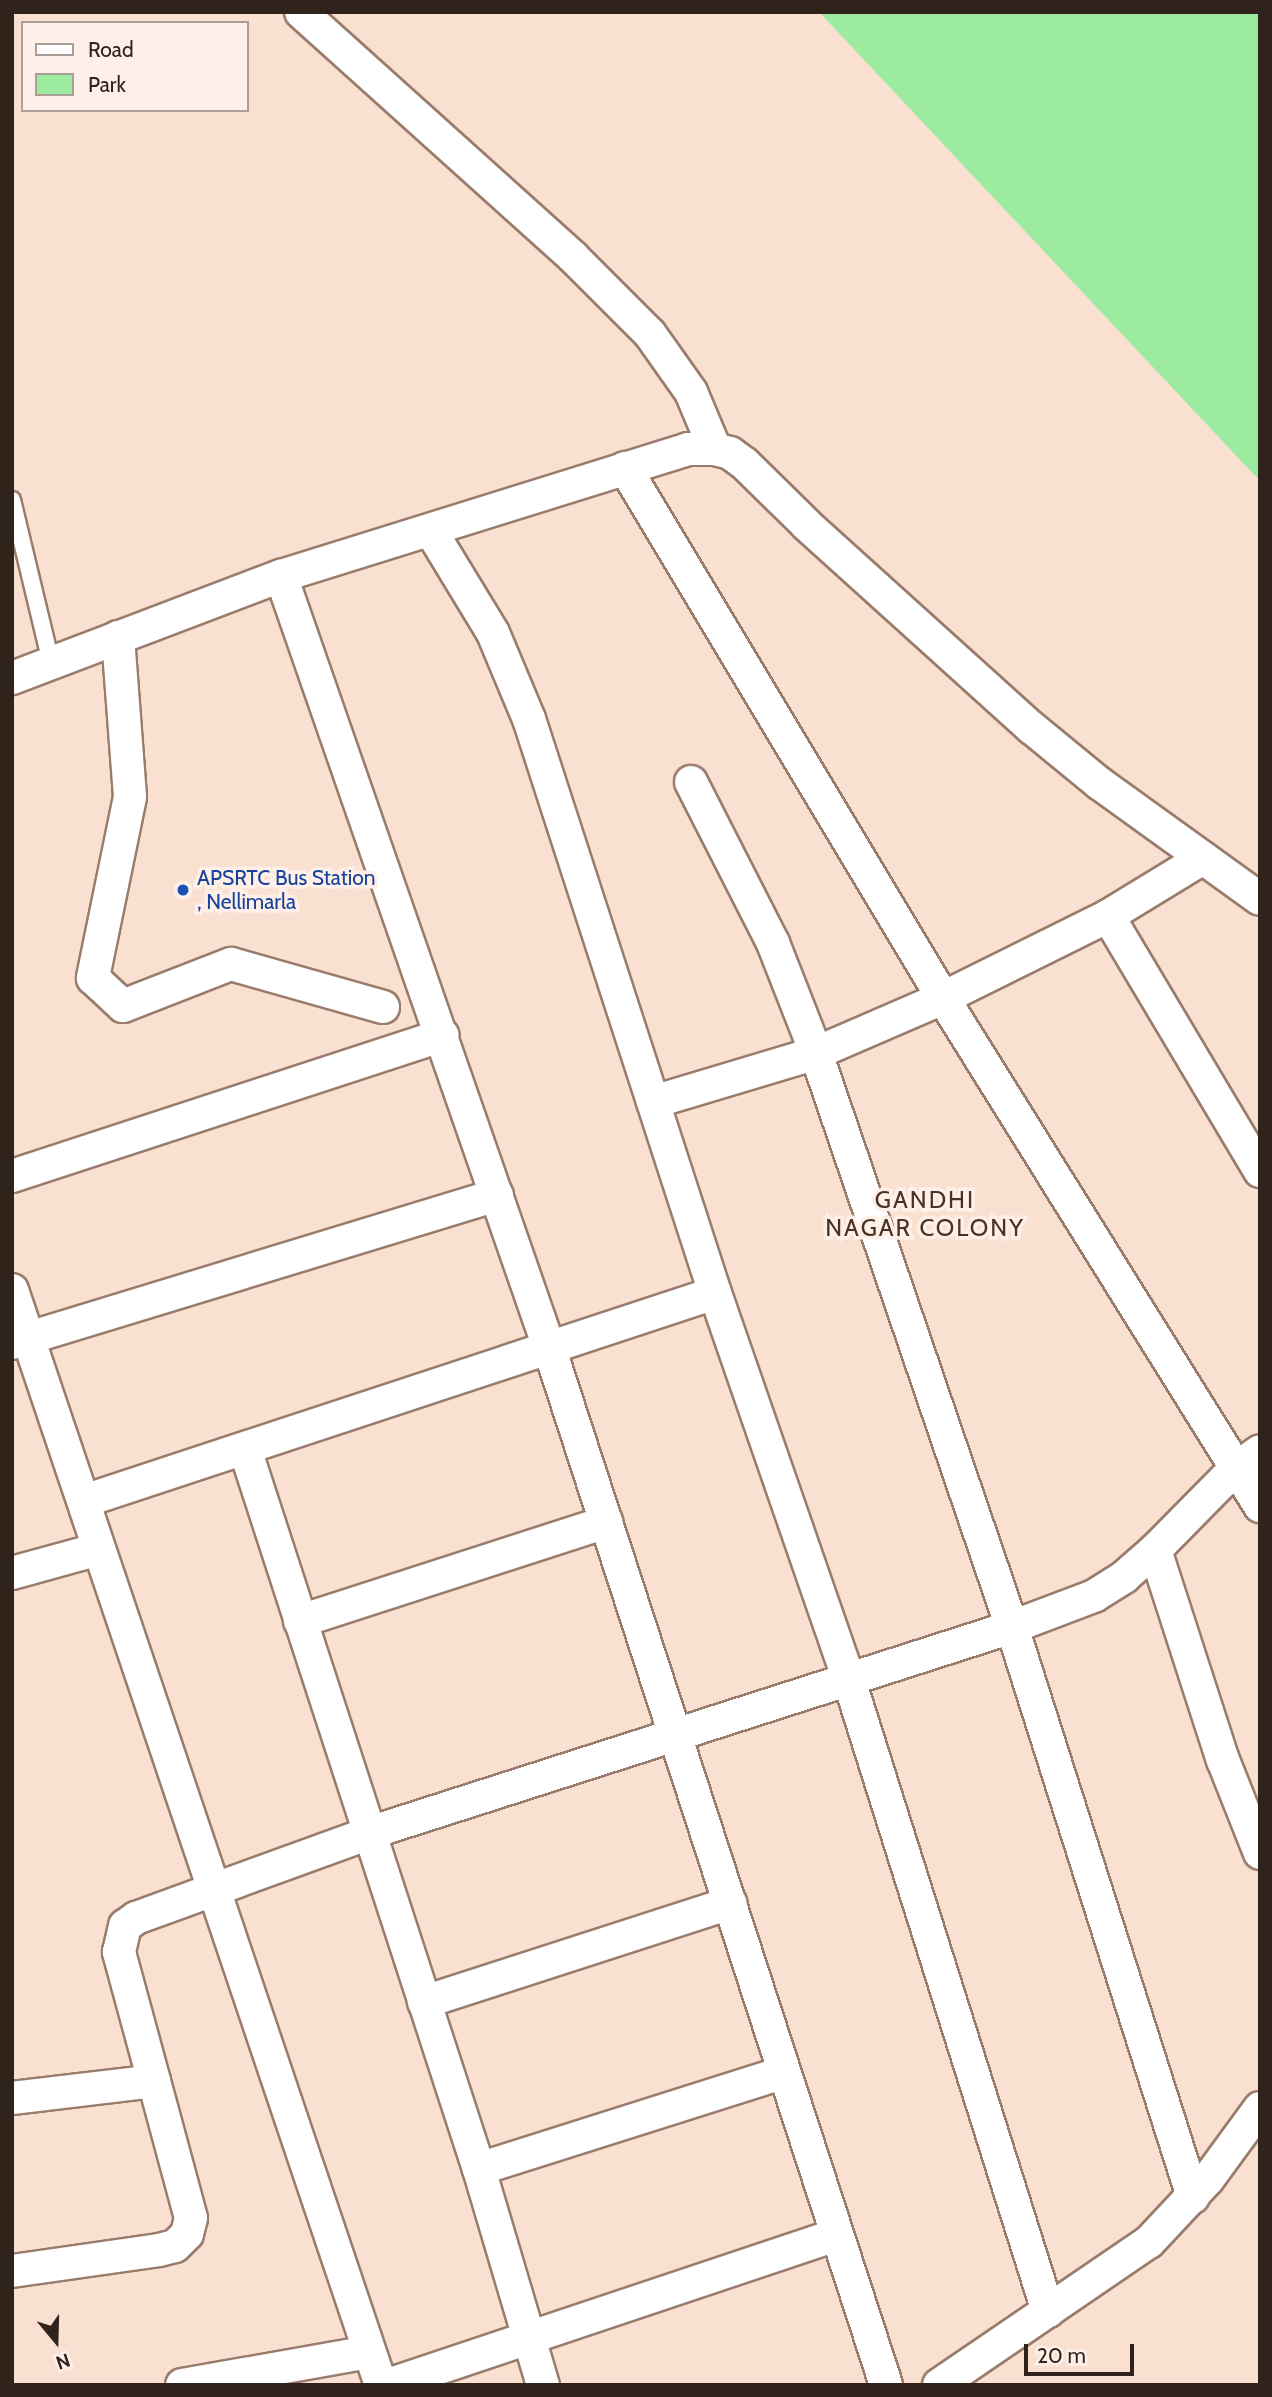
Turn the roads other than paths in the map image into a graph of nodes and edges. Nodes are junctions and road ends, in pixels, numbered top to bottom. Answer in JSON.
{"nodes":[{"id":1,"x":301,"y":12,"type":"edge"},
{"id":2,"x":715,"y":449,"type":"junction"},
{"id":3,"x":625,"y":468,"type":"junction"},
{"id":4,"x":12,"y":500,"type":"edge"},
{"id":5,"x":432,"y":531,"type":"junction"},
{"id":6,"x":281,"y":576,"type":"junction"},
{"id":7,"x":118,"y":637,"type":"junction"},
{"id":8,"x":51,"y":663,"type":"junction"},
{"id":9,"x":12,"y":678,"type":"edge"},
{"id":10,"x":691,"y":782,"type":"dead end"},
{"id":11,"x":1203,"y":858,"type":"junction"},
{"id":12,"x":1260,"y":899,"type":"edge"},
{"id":13,"x":1108,"y":916,"type":"junction"},
{"id":14,"x":943,"y":998,"type":"junction"},
{"id":15,"x":383,"y":1007,"type":"dead end"},
{"id":16,"x":443,"y":1035,"type":"junction"},
{"id":17,"x":816,"y":1053,"type":"junction"},
{"id":18,"x":653,"y":1102,"type":"junction"},
{"id":19,"x":1260,"y":1171,"type":"edge"},
{"id":20,"x":12,"y":1176,"type":"edge"},
{"id":21,"x":497,"y":1195,"type":"junction"},
{"id":22,"x":12,"y":1290,"type":"edge"},
{"id":23,"x":715,"y":1293,"type":"junction"},
{"id":24,"x":21,"y":1340,"type":"edge"},
{"id":25,"x":550,"y":1350,"type":"junction"},
{"id":26,"x":245,"y":1449,"type":"junction"},
{"id":27,"x":1248,"y":1460,"type":"edge"},
{"id":28,"x":84,"y":1501,"type":"junction"},
{"id":29,"x":1260,"y":1506,"type":"edge"},
{"id":30,"x":607,"y":1522,"type":"junction"},
{"id":31,"x":99,"y":1549,"type":"junction"},
{"id":32,"x":1155,"y":1550,"type":"junction"},
{"id":33,"x":12,"y":1573,"type":"edge"},
{"id":34,"x":300,"y":1621,"type":"junction"},
{"id":35,"x":1012,"y":1627,"type":"junction"},
{"id":36,"x":849,"y":1680,"type":"junction"},
{"id":37,"x":677,"y":1735,"type":"junction"},
{"id":38,"x":369,"y":1833,"type":"junction"},
{"id":39,"x":1260,"y":1853,"type":"edge"},
{"id":40,"x":212,"y":1889,"type":"junction"},
{"id":41,"x":730,"y":1903,"type":"junction"},
{"id":42,"x":424,"y":2002,"type":"junction"},
{"id":43,"x":784,"y":2072,"type":"junction"},
{"id":44,"x":154,"y":2081,"type":"junction"},
{"id":45,"x":12,"y":2098,"type":"edge"},
{"id":46,"x":1260,"y":2108,"type":"edge"},
{"id":47,"x":479,"y":2169,"type":"junction"},
{"id":48,"x":1193,"y":2197,"type":"junction"},
{"id":49,"x":837,"y":2235,"type":"junction"},
{"id":50,"x":12,"y":2272,"type":"edge"},
{"id":51,"x":1048,"y":2311,"type":"junction"},
{"id":52,"x":529,"y":2336,"type":"junction"},
{"id":53,"x":369,"y":2352,"type":"junction"},
{"id":54,"x":182,"y":2385,"type":"edge"},
{"id":55,"x":380,"y":2385,"type":"edge"},
{"id":56,"x":388,"y":2385,"type":"edge"},
{"id":57,"x":543,"y":2385,"type":"edge"},
{"id":58,"x":886,"y":2385,"type":"edge"},
{"id":59,"x":939,"y":2385,"type":"edge"}],
"edges":[{"from":1,"to":2,"type":"street"},
{"from":2,"to":3,"type":"street"},
{"from":2,"to":11,"type":"street"},
{"from":3,"to":5,"type":"street"},
{"from":3,"to":14,"type":"street"},
{"from":4,"to":8,"type":"lane"},
{"from":5,"to":6,"type":"street"},
{"from":5,"to":18,"type":"street"},
{"from":6,"to":7,"type":"street"},
{"from":6,"to":16,"type":"street"},
{"from":7,"to":8,"type":"street"},
{"from":7,"to":15,"type":"street"},
{"from":8,"to":9,"type":"street"},
{"from":10,"to":17,"type":"street"},
{"from":11,"to":12,"type":"street"},
{"from":11,"to":13,"type":"street"},
{"from":13,"to":14,"type":"street"},
{"from":13,"to":19,"type":"street"},
{"from":14,"to":17,"type":"street"},
{"from":14,"to":27,"type":"street"},
{"from":16,"to":20,"type":"street"},
{"from":16,"to":21,"type":"street"},
{"from":17,"to":18,"type":"street"},
{"from":17,"to":35,"type":"street"},
{"from":18,"to":23,"type":"street"},
{"from":21,"to":24,"type":"street"},
{"from":21,"to":25,"type":"street"},
{"from":22,"to":24,"type":"street"},
{"from":23,"to":25,"type":"street"},
{"from":23,"to":36,"type":"street"},
{"from":24,"to":28,"type":"street"},
{"from":25,"to":26,"type":"street"},
{"from":25,"to":30,"type":"street"},
{"from":26,"to":28,"type":"street"},
{"from":26,"to":34,"type":"street"},
{"from":27,"to":29,"type":"street"},
{"from":27,"to":32,"type":"street"},
{"from":28,"to":31,"type":"street"},
{"from":30,"to":34,"type":"street"},
{"from":30,"to":37,"type":"street"},
{"from":31,"to":33,"type":"street"},
{"from":31,"to":40,"type":"street"},
{"from":32,"to":35,"type":"street"},
{"from":32,"to":39,"type":"street"},
{"from":34,"to":38,"type":"street"},
{"from":35,"to":36,"type":"street"},
{"from":35,"to":48,"type":"street"},
{"from":36,"to":37,"type":"street"},
{"from":36,"to":51,"type":"street"},
{"from":37,"to":38,"type":"street"},
{"from":37,"to":41,"type":"street"},
{"from":38,"to":40,"type":"street"},
{"from":38,"to":42,"type":"street"},
{"from":40,"to":44,"type":"street"},
{"from":40,"to":53,"type":"street"},
{"from":41,"to":42,"type":"street"},
{"from":41,"to":43,"type":"street"},
{"from":42,"to":47,"type":"street"},
{"from":43,"to":47,"type":"street"},
{"from":43,"to":49,"type":"street"},
{"from":44,"to":45,"type":"street"},
{"from":44,"to":50,"type":"street"},
{"from":46,"to":48,"type":"street"},
{"from":47,"to":52,"type":"street"},
{"from":48,"to":51,"type":"street"},
{"from":49,"to":52,"type":"street"},
{"from":49,"to":58,"type":"street"},
{"from":51,"to":59,"type":"street"},
{"from":52,"to":56,"type":"street"},
{"from":52,"to":57,"type":"street"},
{"from":53,"to":54,"type":"street"},
{"from":53,"to":55,"type":"street"}]}
